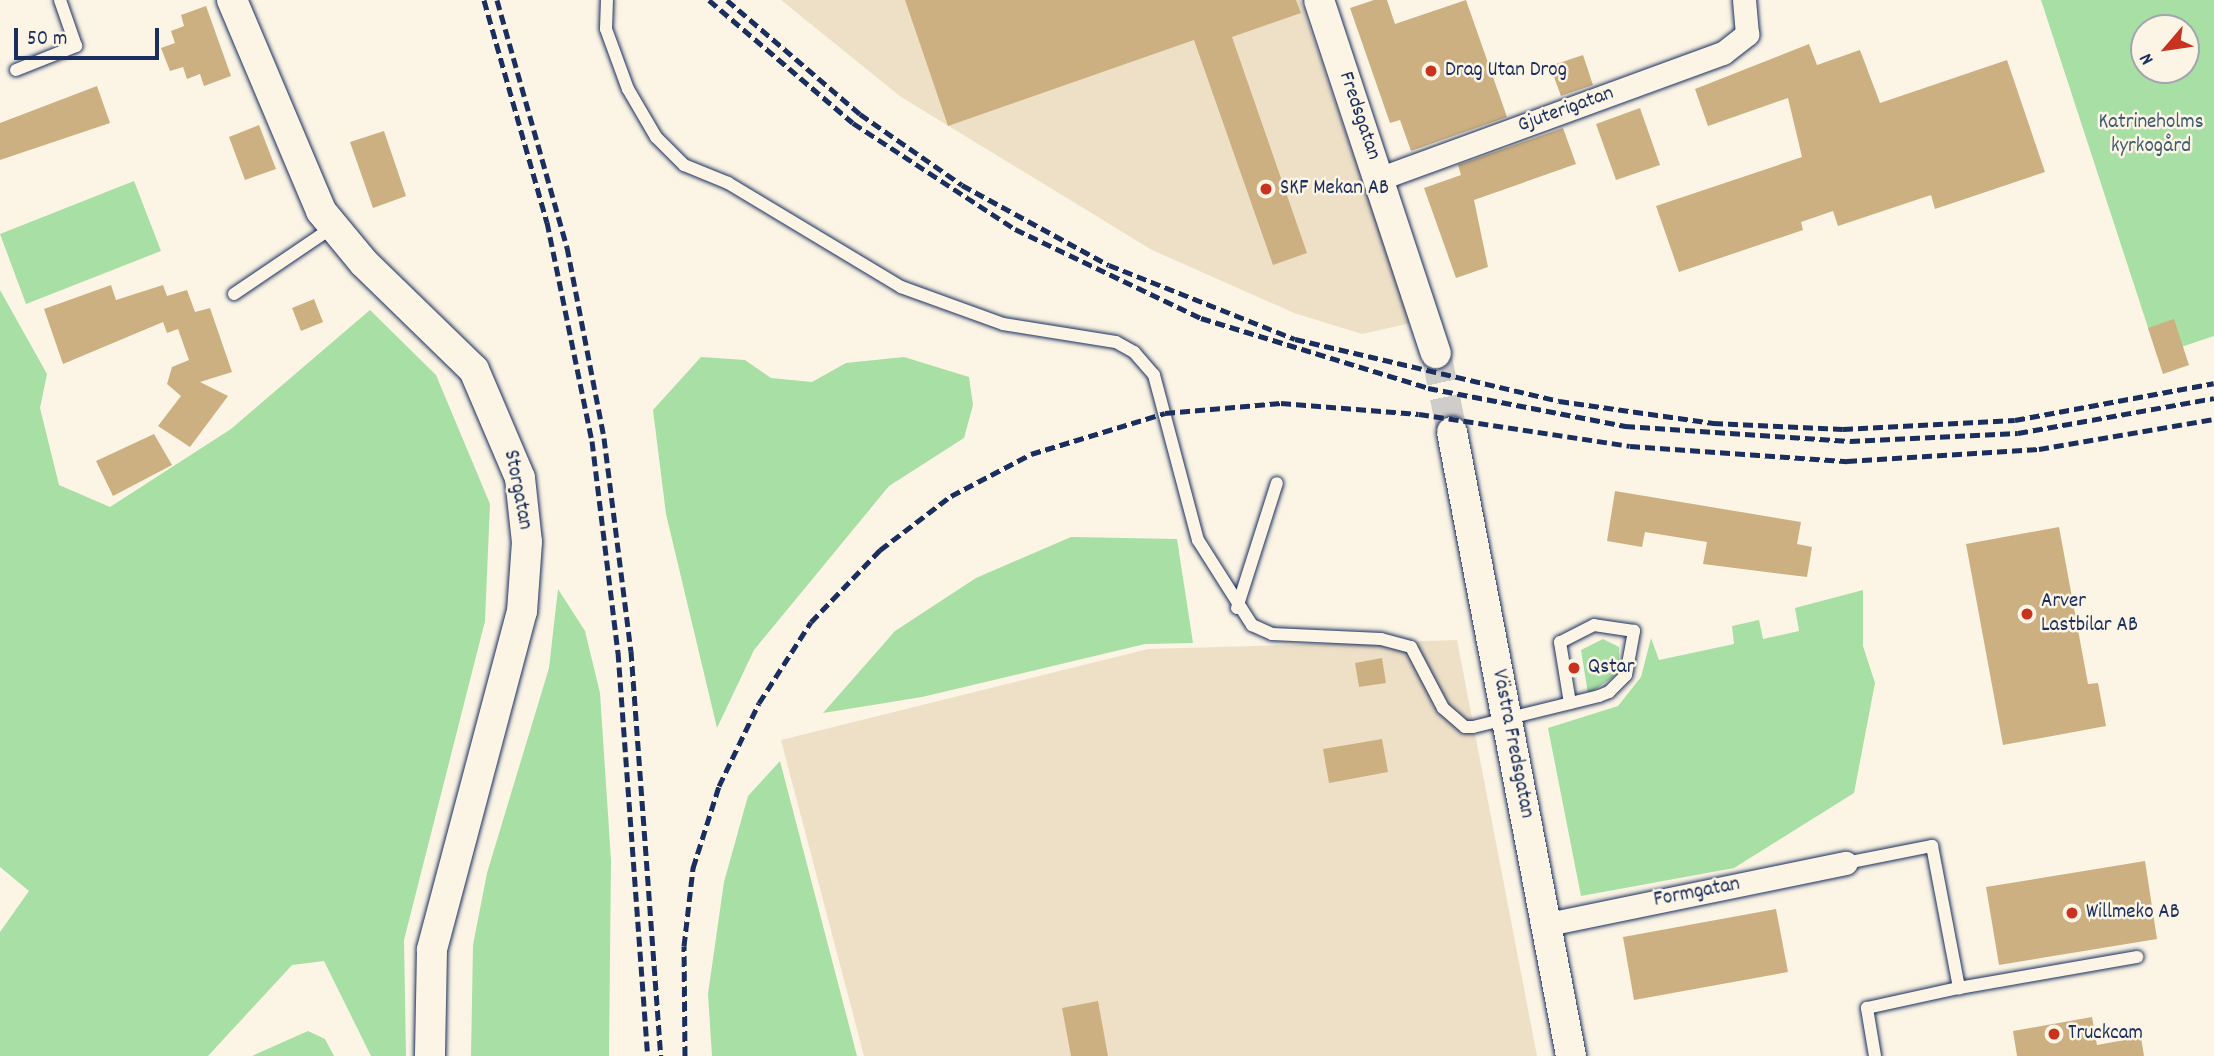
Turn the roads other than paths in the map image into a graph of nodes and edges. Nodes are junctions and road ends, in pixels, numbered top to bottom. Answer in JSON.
{"nodes":[{"id":1,"x":60,"y":0,"type":"edge"},
{"id":2,"x":232,"y":0,"type":"edge"},
{"id":3,"x":607,"y":0,"type":"edge"},
{"id":4,"x":1319,"y":0,"type":"edge"},
{"id":5,"x":1744,"y":0,"type":"edge"},
{"id":6,"x":16,"y":69,"type":"dead end"},
{"id":7,"x":1381,"y":178,"type":"junction"},
{"id":8,"x":333,"y":227,"type":"junction"},
{"id":9,"x":234,"y":294,"type":"dead end"},
{"id":10,"x":1436,"y":353,"type":"tunnel mouth"},
{"id":11,"x":1452,"y":432,"type":"tunnel mouth"},
{"id":12,"x":1277,"y":483,"type":"dead end"},
{"id":13,"x":1237,"y":608,"type":"junction"},
{"id":14,"x":1570,"y":703,"type":"junction"},
{"id":15,"x":1507,"y":719,"type":"junction"},
{"id":16,"x":1846,"y":863,"type":"joint"},
{"id":17,"x":1548,"y":923,"type":"junction"},
{"id":18,"x":2137,"y":957,"type":"dead end"},
{"id":19,"x":1959,"y":988,"type":"junction"},
{"id":20,"x":430,"y":1056,"type":"edge"},
{"id":21,"x":1572,"y":1056,"type":"edge"},
{"id":22,"x":1875,"y":1056,"type":"edge"}],
"edges":[{"from":1,"to":6,"type":"lane"},
{"from":2,"to":8,"type":"street","name":"Storgatan"},
{"from":3,"to":13,"type":"lane"},
{"from":4,"to":7,"type":"street","name":"Fredsgatan"},
{"from":5,"to":7,"type":"street","name":"Gjuterigatan"},
{"from":7,"to":10,"type":"street","name":"Fredsgatan"},
{"from":8,"to":9,"type":"lane"},
{"from":8,"to":20,"type":"street","name":"Storgatan"},
{"from":11,"to":15,"type":"street","name":"Västra Fredsgatan"},
{"from":12,"to":13,"type":"lane"},
{"from":13,"to":15,"type":"lane"},
{"from":14,"to":14,"type":"lane"},
{"from":14,"to":15,"type":"lane"},
{"from":15,"to":17,"type":"street","name":"Västra Fredsgatan"},
{"from":16,"to":17,"type":"street","name":"Formgatan"},
{"from":16,"to":19,"type":"lane"},
{"from":17,"to":21,"type":"street","name":"Västra Fredsgatan"},
{"from":18,"to":19,"type":"lane"},
{"from":19,"to":22,"type":"lane"}]}
